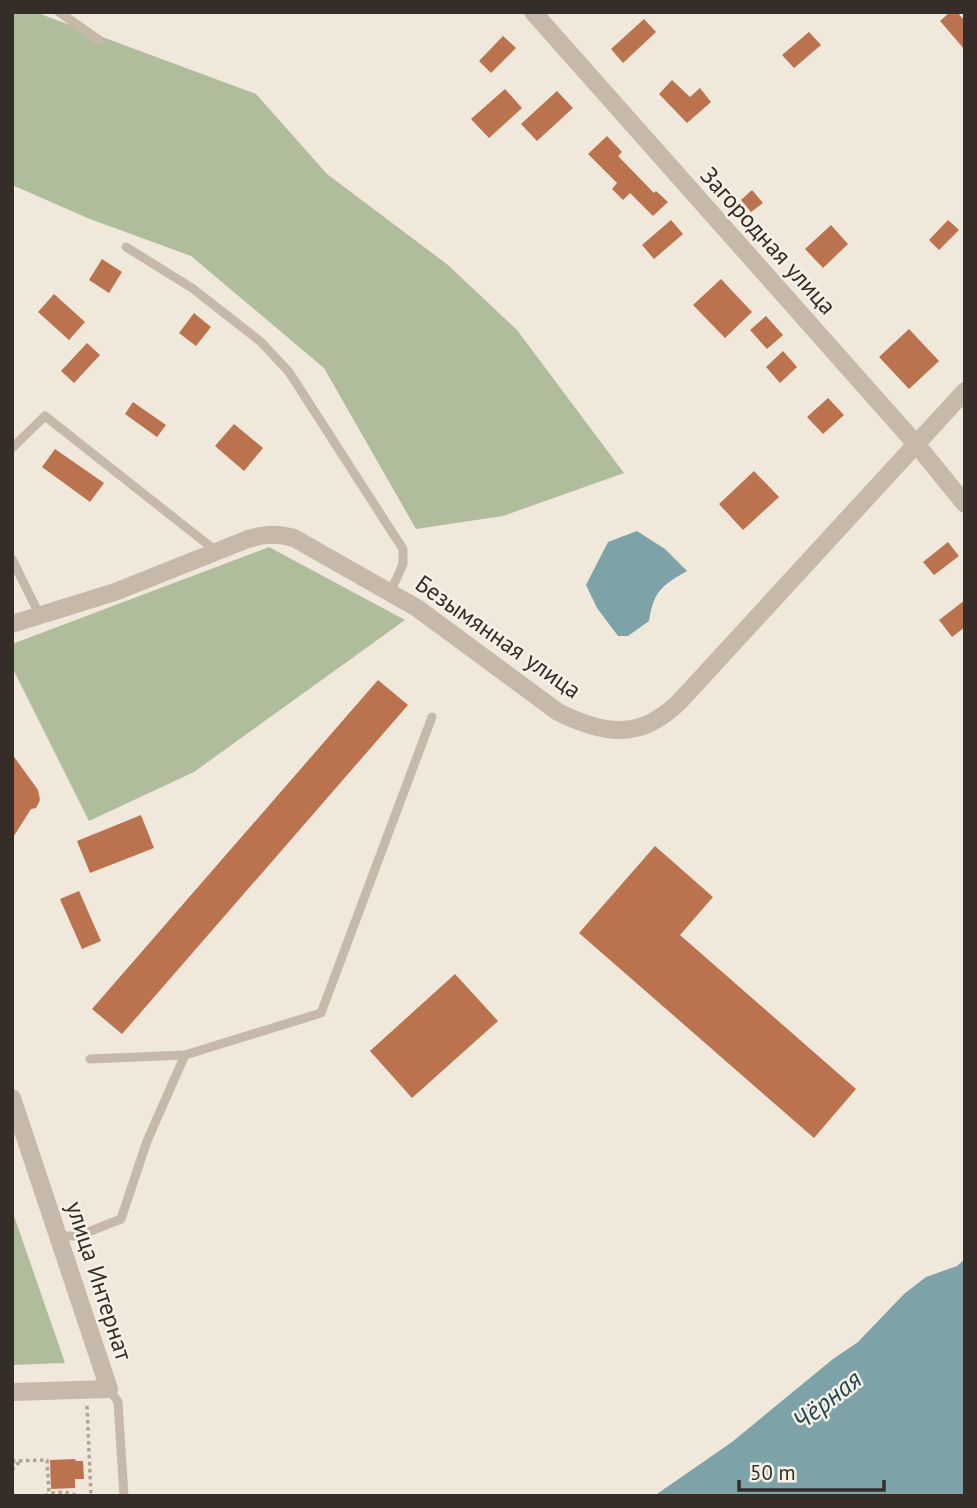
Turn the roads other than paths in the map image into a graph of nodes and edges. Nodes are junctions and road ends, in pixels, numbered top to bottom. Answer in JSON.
{"nodes":[{"id":1,"x":59,"y":12,"type":"edge"},
{"id":2,"x":533,"y":12,"type":"edge"},
{"id":3,"x":99,"y":40,"type":"dead end"},
{"id":4,"x":126,"y":247,"type":"dead end"},
{"id":5,"x":965,"y":391,"type":"edge"},
{"id":6,"x":916,"y":444,"type":"junction"},
{"id":7,"x":12,"y":448,"type":"edge"},
{"id":8,"x":965,"y":504,"type":"edge"},
{"id":9,"x":217,"y":552,"type":"junction"},
{"id":10,"x":12,"y":559,"type":"edge"},
{"id":11,"x":390,"y":593,"type":"junction"},
{"id":12,"x":40,"y":616,"type":"junction"},
{"id":13,"x":12,"y":624,"type":"edge"},
{"id":14,"x":432,"y":717,"type":"dead end"},
{"id":15,"x":185,"y":1055,"type":"junction"},
{"id":16,"x":90,"y":1059,"type":"dead end"},
{"id":17,"x":12,"y":1097,"type":"edge"},
{"id":18,"x":58,"y":1236,"type":"junction"},
{"id":19,"x":109,"y":1389,"type":"junction"},
{"id":20,"x":12,"y":1392,"type":"edge"},
{"id":21,"x":124,"y":1496,"type":"edge"}],
"edges":[{"from":1,"to":3,"type":"lane"},
{"from":2,"to":6,"type":"street","name":"Загородная улица"},
{"from":4,"to":11,"type":"lane"},
{"from":5,"to":6,"type":"street","name":"Безымянная улица"},
{"from":6,"to":8,"type":"street","name":"Загородная улица"},
{"from":6,"to":11,"type":"street","name":"Безымянная улица"},
{"from":7,"to":9,"type":"lane"},
{"from":9,"to":11,"type":"street","name":"Безымянная улица"},
{"from":9,"to":12,"type":"street","name":"Безымянная улица"},
{"from":10,"to":12,"type":"lane"},
{"from":12,"to":13,"type":"street","name":"Безымянная улица"},
{"from":14,"to":15,"type":"lane"},
{"from":15,"to":16,"type":"lane"},
{"from":15,"to":18,"type":"lane"},
{"from":17,"to":18,"type":"street","name":"улица Интернат"},
{"from":18,"to":19,"type":"street","name":"улица Интернат"},
{"from":19,"to":20,"type":"street","name":"улица Интернат"},
{"from":19,"to":21,"type":"lane"}]}
